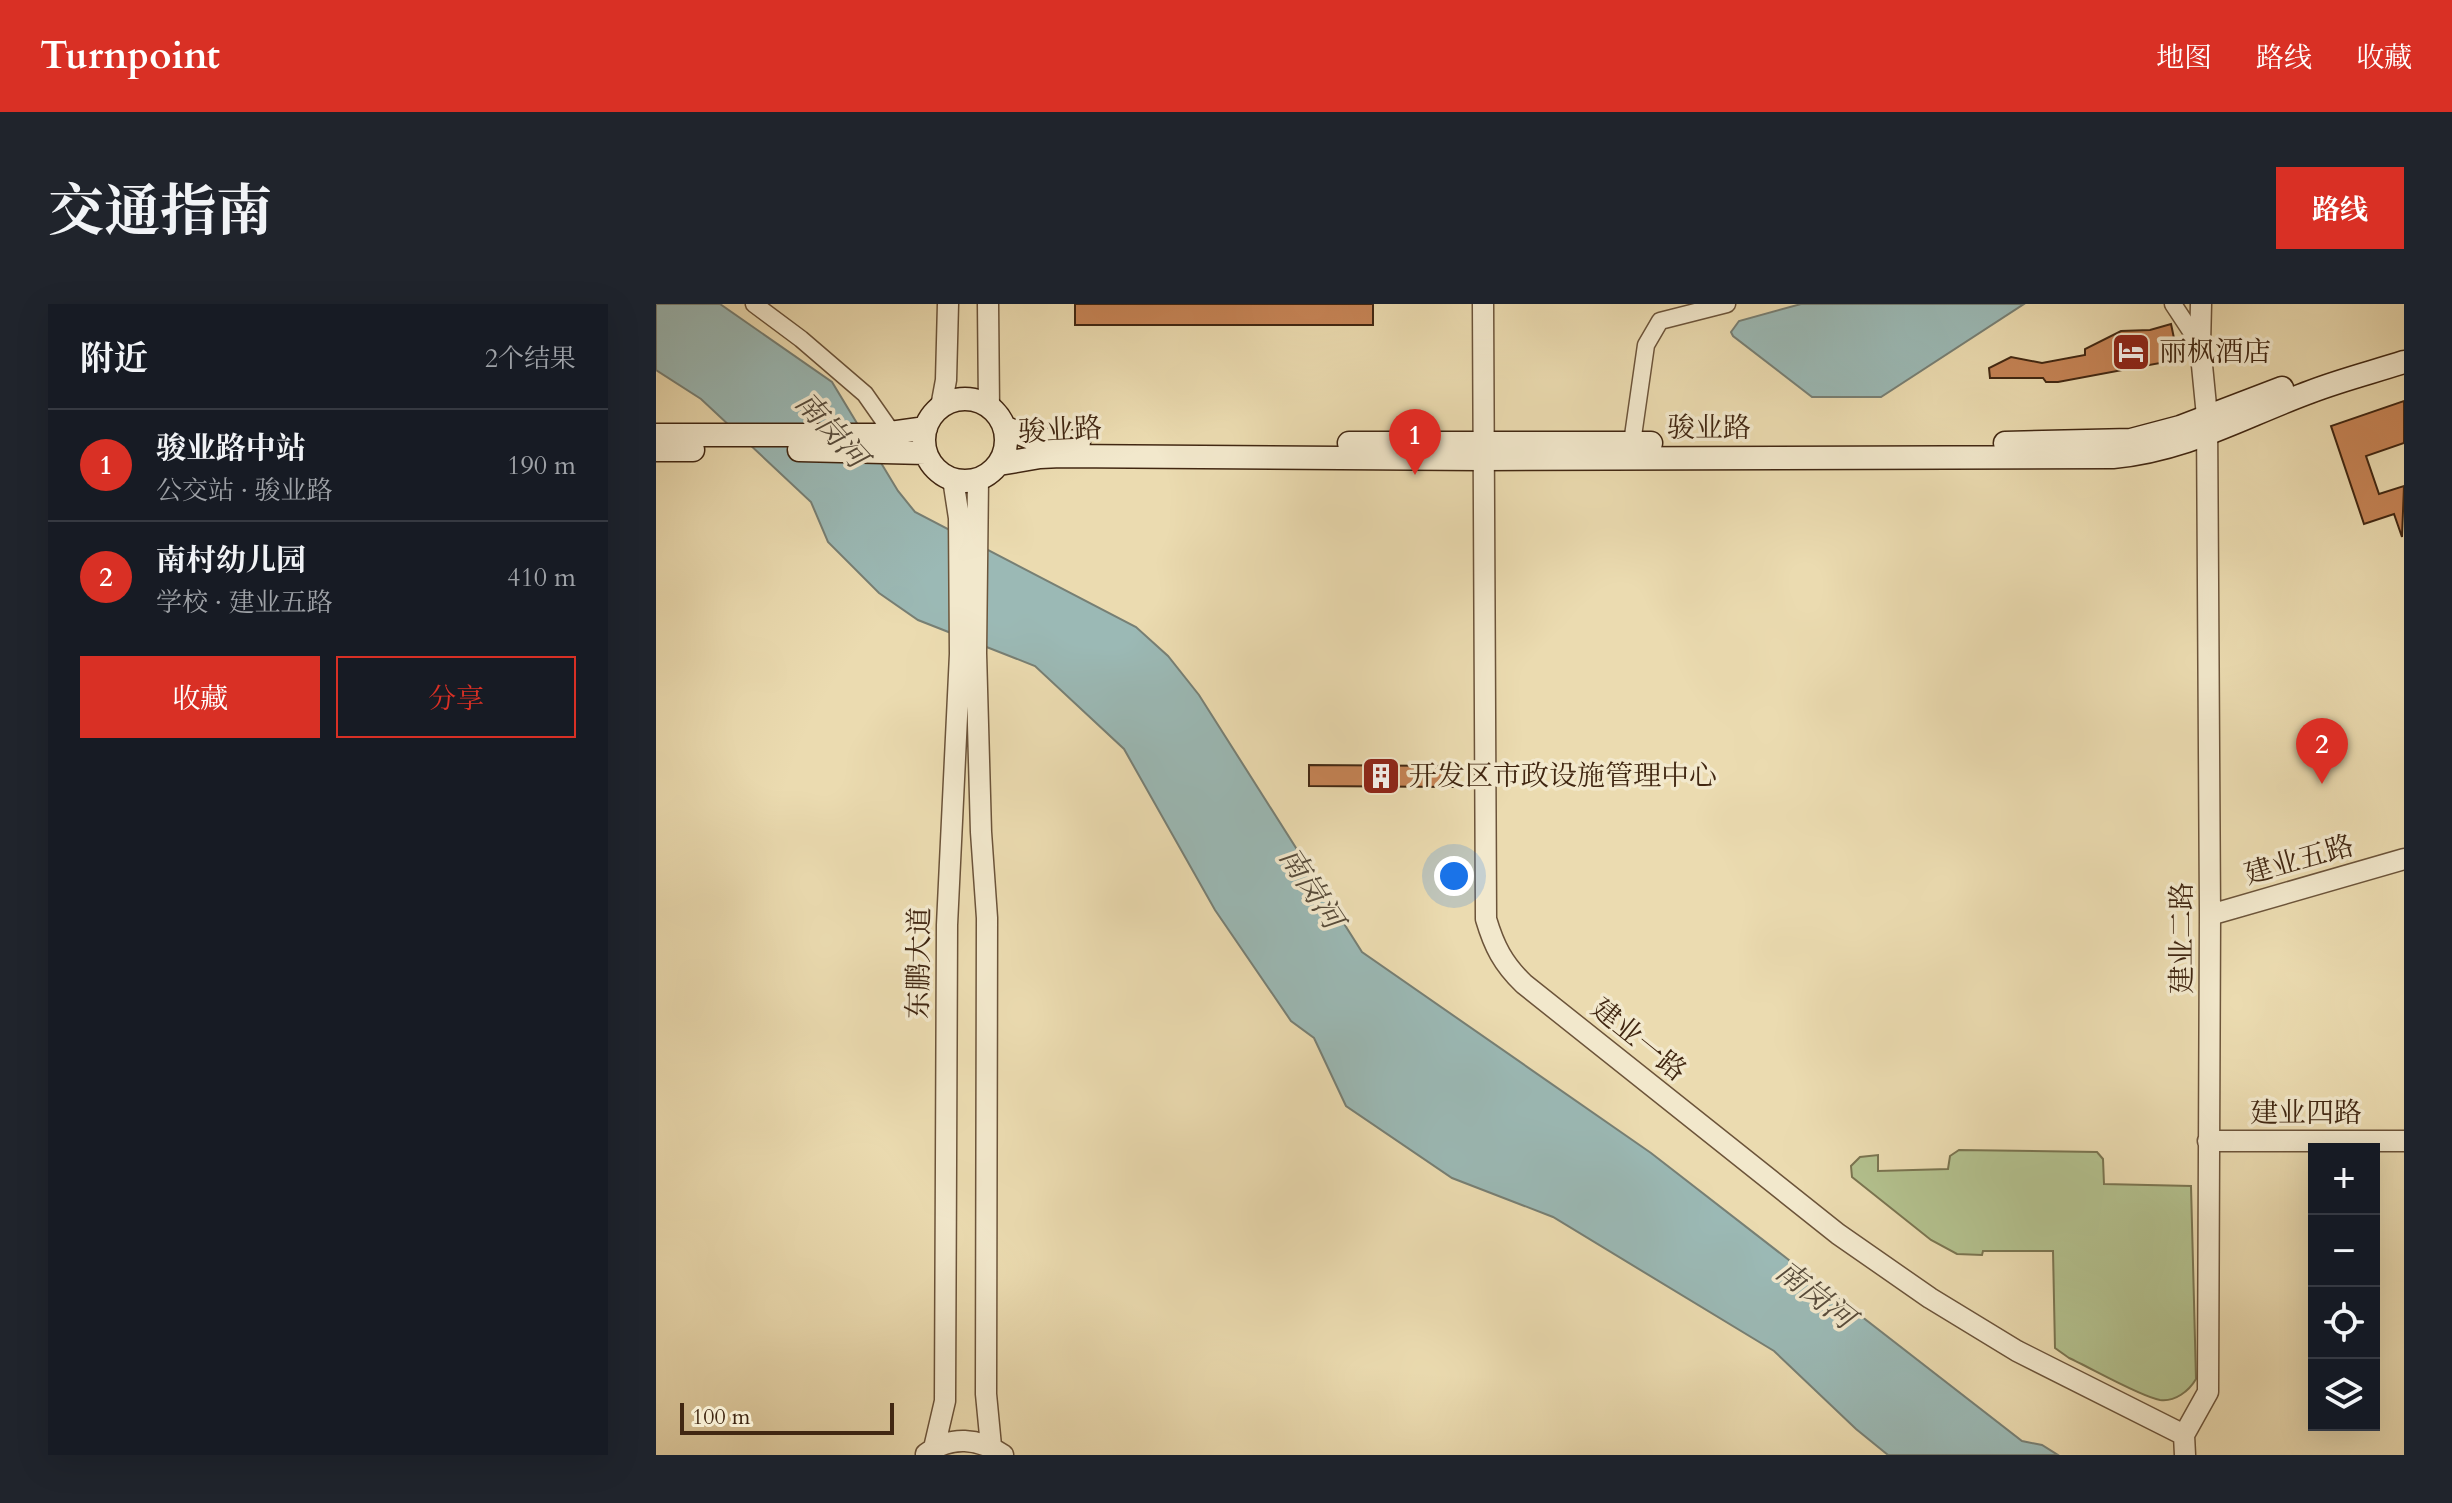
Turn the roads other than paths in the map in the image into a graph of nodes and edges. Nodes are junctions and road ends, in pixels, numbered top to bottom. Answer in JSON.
{"nodes":[{"id":1,"x":754,"y":304,"type":"edge"},
{"id":2,"x":948,"y":304,"type":"edge"},
{"id":3,"x":988,"y":304,"type":"edge"},
{"id":4,"x":1483,"y":304,"type":"edge"},
{"id":5,"x":1727,"y":304,"type":"edge"},
{"id":6,"x":2173,"y":304,"type":"edge"},
{"id":7,"x":2201,"y":304,"type":"edge"},
{"id":8,"x":2200,"y":345,"type":"junction"},
{"id":9,"x":2404,"y":347,"type":"edge"},
{"id":10,"x":2404,"y":362,"type":"edge"},
{"id":11,"x":941,"y":407,"type":"junction"},
{"id":12,"x":989,"y":407,"type":"junction"},
{"id":13,"x":2207,"y":425,"type":"junction"},
{"id":14,"x":1004,"y":427,"type":"junction"},
{"id":15,"x":926,"y":428,"type":"junction"},
{"id":16,"x":656,"y":435,"type":"edge"},
{"id":17,"x":885,"y":440,"type":"junction"},
{"id":18,"x":736,"y":443,"type":"junction"},
{"id":19,"x":1632,"y":443,"type":"junction"},
{"id":20,"x":656,"y":450,"type":"edge"},
{"id":21,"x":1482,"y":451,"type":"junction"},
{"id":22,"x":926,"y":453,"type":"junction"},
{"id":23,"x":999,"y":464,"type":"junction"},
{"id":24,"x":953,"y":479,"type":"junction"},
{"id":25,"x":978,"y":479,"type":"junction"},
{"id":26,"x":967,"y":519,"type":"junction"},
{"id":27,"x":968,"y":654,"type":"junction"},
{"id":28,"x":2404,"y":859,"type":"edge"},
{"id":29,"x":2210,"y":915,"type":"junction"},
{"id":30,"x":2208,"y":1141,"type":"junction"},
{"id":31,"x":2404,"y":1141,"type":"edge"},
{"id":32,"x":2185,"y":1445,"type":"edge"},
{"id":33,"x":929,"y":1451,"type":"edge"},
{"id":34,"x":997,"y":1451,"type":"edge"}],
"edges":[{"from":1,"to":17,"type":"street"},
{"from":2,"to":11,"type":"street"},
{"from":3,"to":12,"type":"street"},
{"from":4,"to":21,"type":"street","name":"建业一路"},
{"from":5,"to":19,"type":"street"},
{"from":6,"to":8,"type":"street"},
{"from":7,"to":8,"type":"street","name":"建业二路"},
{"from":8,"to":13,"type":"street","name":"建业二路"},
{"from":9,"to":13,"type":"main road","name":"骏业路"},
{"from":10,"to":13,"type":"main road","name":"骏业路"},
{"from":11,"to":12,"type":"main road"},
{"from":11,"to":15,"type":"main road"},
{"from":12,"to":14,"type":"main road"},
{"from":13,"to":19,"type":"main road","name":"骏业路"},
{"from":13,"to":21,"type":"main road","name":"骏业路"},
{"from":13,"to":29,"type":"street","name":"建业二路"},
{"from":14,"to":21,"type":"main road","name":"骏业路"},
{"from":14,"to":23,"type":"main road"},
{"from":15,"to":17,"type":"main road"},
{"from":15,"to":22,"type":"main road"},
{"from":16,"to":18,"type":"main road"},
{"from":17,"to":18,"type":"main road"},
{"from":17,"to":22,"type":"main road"},
{"from":18,"to":20,"type":"main road"},
{"from":19,"to":21,"type":"main road","name":"骏业路"},
{"from":21,"to":23,"type":"main road","name":"骏业路"},
{"from":21,"to":32,"type":"street","name":"建业一路"},
{"from":22,"to":24,"type":"main road"},
{"from":23,"to":25,"type":"main road"},
{"from":24,"to":25,"type":"main road"},
{"from":24,"to":26,"type":"street","name":"东鹏大道"},
{"from":25,"to":26,"type":"street","name":"东鹏大道"},
{"from":26,"to":27,"type":"street","name":"东鹏大道"},
{"from":27,"to":33,"type":"street","name":"东鹏大道"},
{"from":27,"to":34,"type":"street","name":"东鹏大道"},
{"from":28,"to":29,"type":"street","name":"建业五路"},
{"from":29,"to":30,"type":"street","name":"建业二路"},
{"from":30,"to":31,"type":"street","name":"建业四路"},
{"from":30,"to":32,"type":"street","name":"建业二路"},
{"from":33,"to":34,"type":"street"}]}
